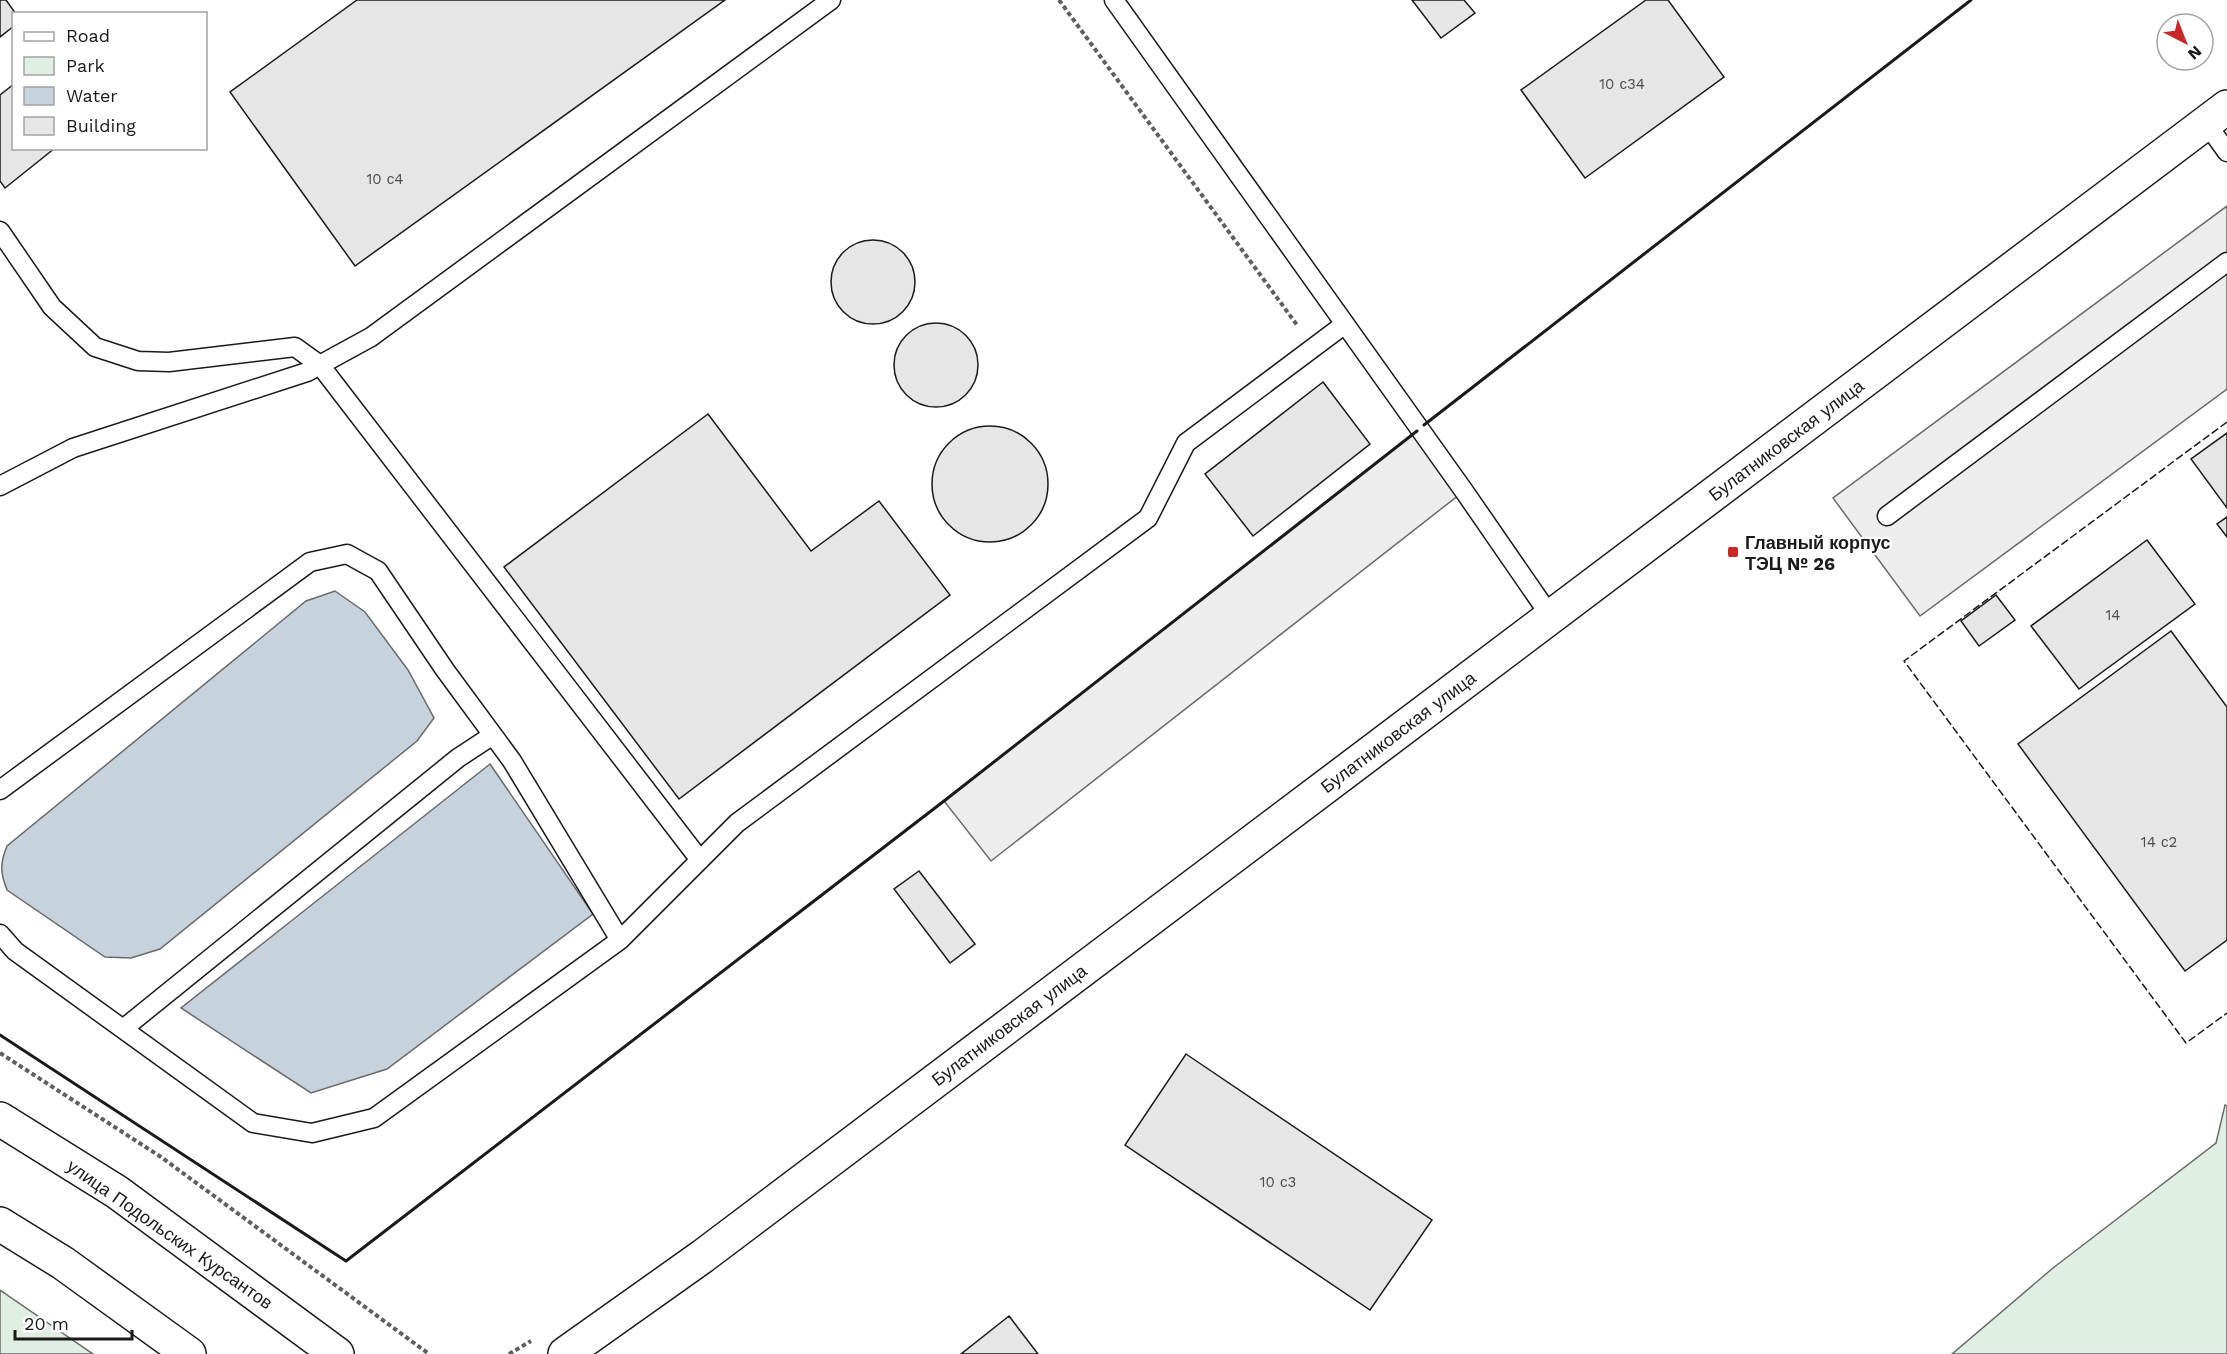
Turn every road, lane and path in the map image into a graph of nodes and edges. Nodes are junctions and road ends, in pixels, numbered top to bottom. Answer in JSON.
{"nodes":[{"id":1,"x":831,"y":0,"type":"edge"},
{"id":2,"x":1059,"y":0,"type":"edge"},
{"id":3,"x":1114,"y":0,"type":"edge"},
{"id":4,"x":2216,"y":115,"type":"edge"},
{"id":5,"x":2227,"y":152,"type":"edge"},
{"id":6,"x":0,"y":231,"type":"edge"},
{"id":7,"x":2227,"y":262,"type":"edge"},
{"id":8,"x":1345,"y":324,"type":"junction"},
{"id":9,"x":1313,"y":347,"type":"junction"},
{"id":10,"x":320,"y":365,"type":"junction"},
{"id":11,"x":0,"y":486,"type":"edge"},
{"id":12,"x":1887,"y":516,"type":"dead end"},
{"id":13,"x":1551,"y":617,"type":"junction"},
{"id":14,"x":493,"y":735,"type":"junction"},
{"id":15,"x":0,"y":790,"type":"edge"},
{"id":16,"x":700,"y":860,"type":"junction"},
{"id":17,"x":0,"y":934,"type":"edge"},
{"id":18,"x":621,"y":940,"type":"junction"},
{"id":19,"x":123,"y":1029,"type":"junction"},
{"id":20,"x":0,"y":1053,"type":"edge"},
{"id":21,"x":0,"y":1119,"type":"edge"},
{"id":22,"x":0,"y":1224,"type":"edge"},
{"id":23,"x":189,"y":1354,"type":"edge"},
{"id":24,"x":337,"y":1354,"type":"edge"},
{"id":25,"x":429,"y":1354,"type":"edge"},
{"id":26,"x":565,"y":1354,"type":"edge"}],
"edges":[{"from":1,"to":10,"type":"lane"},
{"from":2,"to":9,"type":"path"},
{"from":3,"to":8,"type":"lane"},
{"from":4,"to":5,"type":"lane"},
{"from":4,"to":13,"type":"street","name":"Булатниковская улица"},
{"from":6,"to":10,"type":"lane"},
{"from":7,"to":12,"type":"lane"},
{"from":8,"to":9,"type":"lane"},
{"from":8,"to":13,"type":"lane"},
{"from":9,"to":16,"type":"lane"},
{"from":10,"to":11,"type":"lane"},
{"from":10,"to":16,"type":"lane"},
{"from":13,"to":26,"type":"street","name":"Булатниковская улица"},
{"from":14,"to":15,"type":"lane"},
{"from":14,"to":18,"type":"lane"},
{"from":14,"to":19,"type":"lane"},
{"from":16,"to":18,"type":"lane"},
{"from":17,"to":19,"type":"lane"},
{"from":18,"to":19,"type":"lane"},
{"from":20,"to":25,"type":"path"},
{"from":21,"to":24,"type":"street","name":"улица Подольских Курсантов"},
{"from":22,"to":23,"type":"street"}]}
